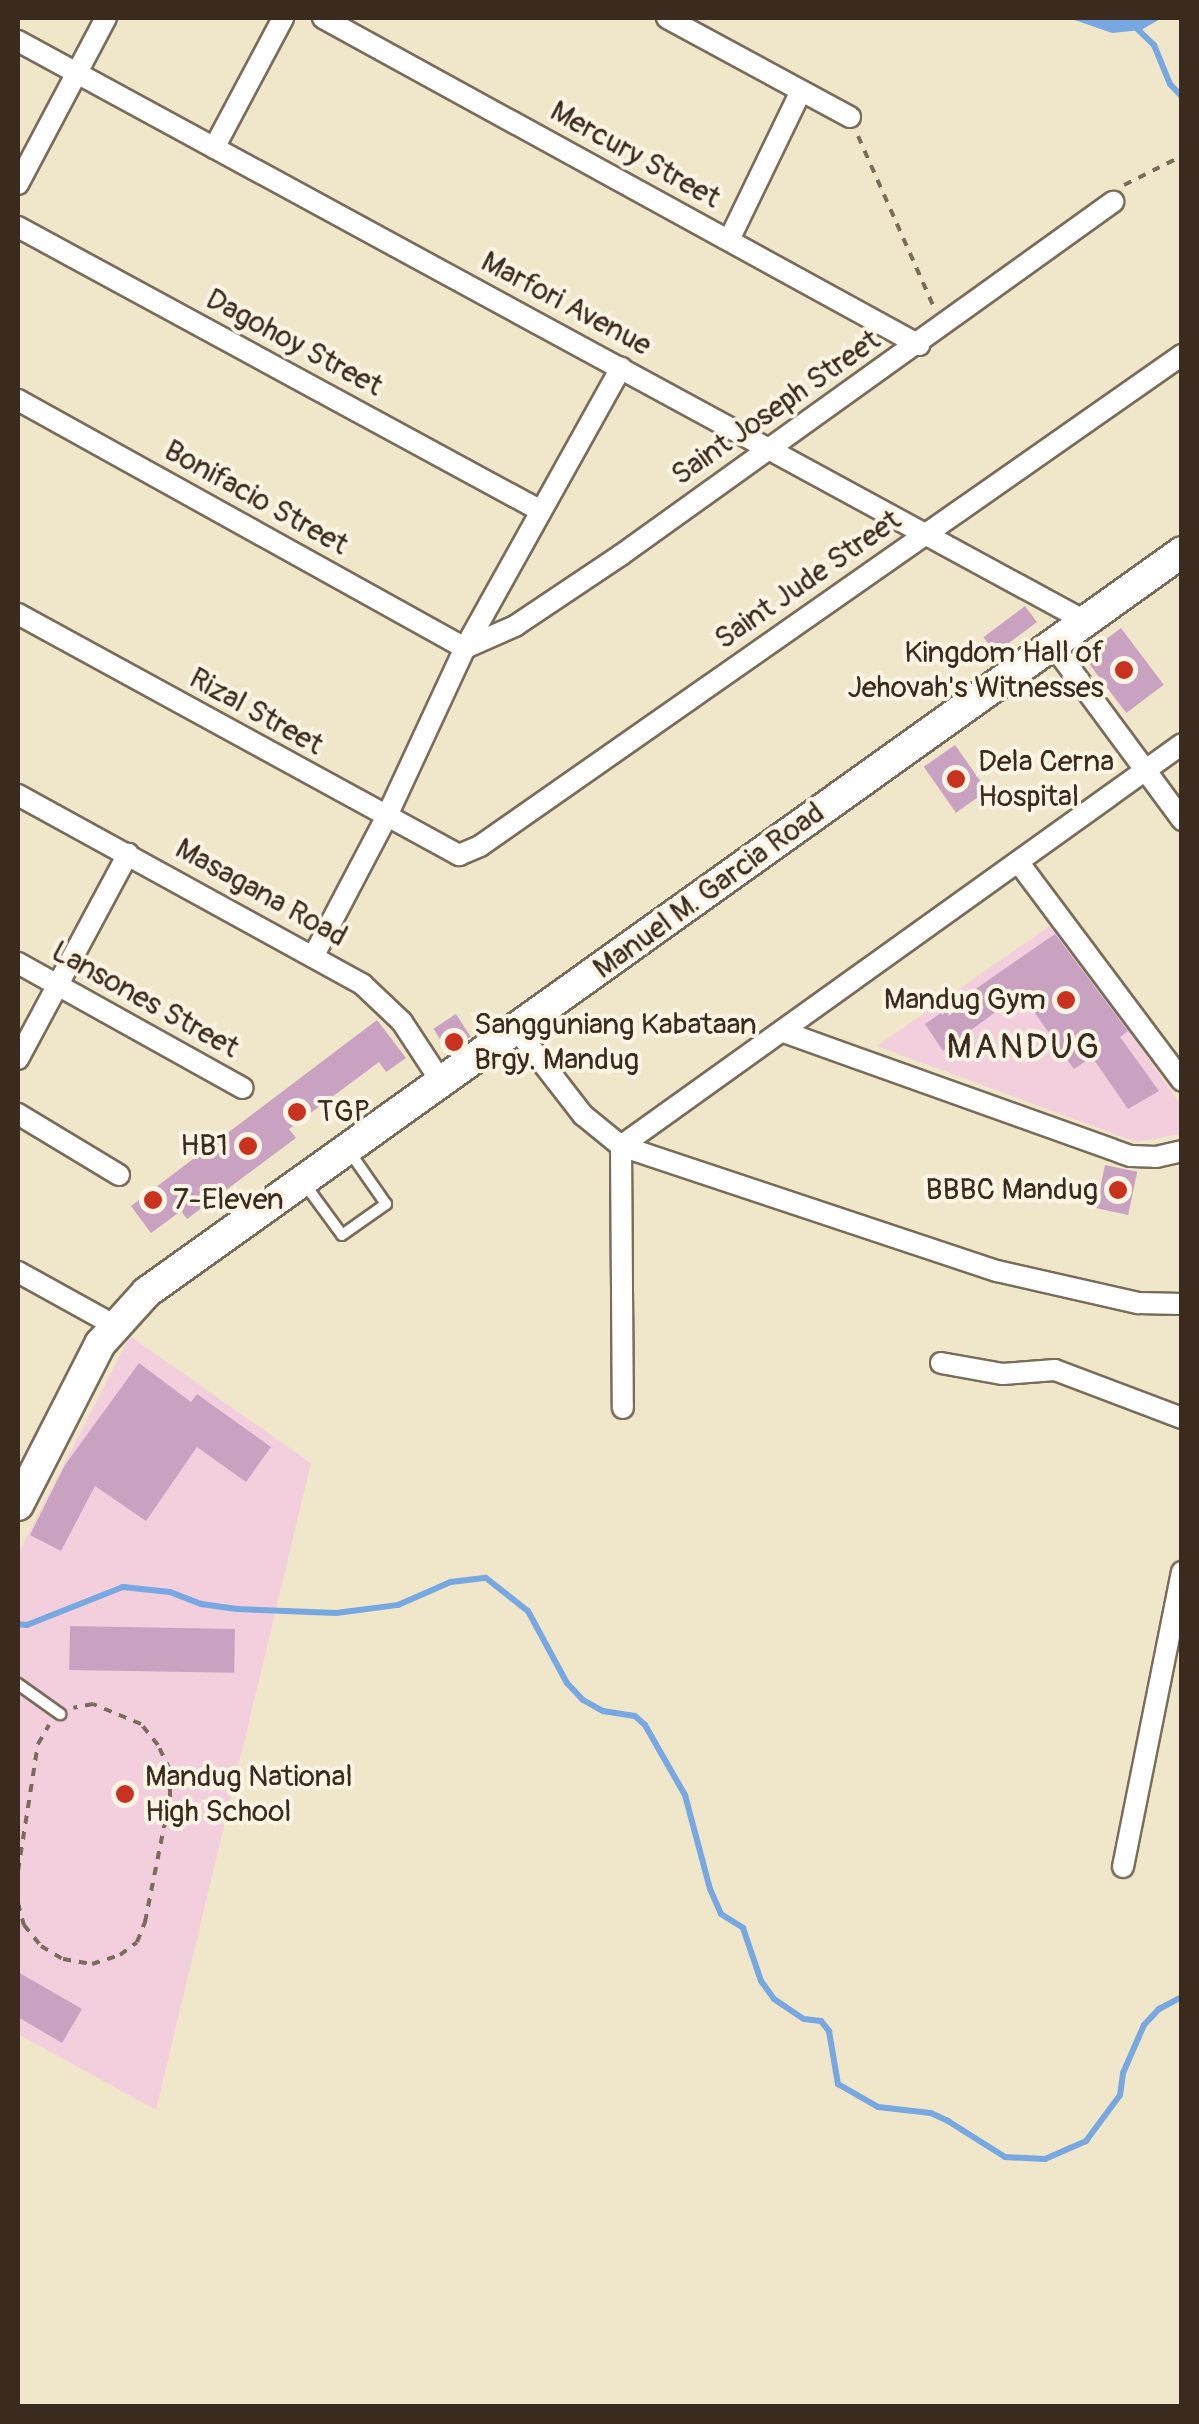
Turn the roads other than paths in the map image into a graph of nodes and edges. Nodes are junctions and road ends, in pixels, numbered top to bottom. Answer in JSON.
{"nodes":[{"id":1,"x":106,"y":18,"type":"edge"},
{"id":2,"x":283,"y":18,"type":"edge"},
{"id":3,"x":323,"y":18,"type":"edge"},
{"id":4,"x":667,"y":18,"type":"edge"},
{"id":5,"x":18,"y":41,"type":"edge"},
{"id":6,"x":77,"y":72,"type":"junction"},
{"id":7,"x":801,"y":91,"type":"junction"},
{"id":8,"x":850,"y":118,"type":"road end"},
{"id":9,"x":214,"y":148,"type":"junction"},
{"id":10,"x":18,"y":184,"type":"edge"},
{"id":11,"x":1113,"y":202,"type":"road end"},
{"id":12,"x":18,"y":227,"type":"edge"},
{"id":13,"x":729,"y":240,"type":"junction"},
{"id":14,"x":919,"y":345,"type":"junction"},
{"id":15,"x":1182,"y":354,"type":"edge"},
{"id":16,"x":621,"y":368,"type":"junction"},
{"id":17,"x":18,"y":400,"type":"edge"},
{"id":18,"x":768,"y":446,"type":"junction"},
{"id":19,"x":541,"y":511,"type":"junction"},
{"id":20,"x":926,"y":534,"type":"junction"},
{"id":21,"x":1182,"y":552,"type":"edge"},
{"id":22,"x":18,"y":614,"type":"edge"},
{"id":23,"x":1085,"y":621,"type":"junction"},
{"id":24,"x":1052,"y":644,"type":"junction"},
{"id":25,"x":465,"y":648,"type":"junction"},
{"id":26,"x":1182,"y":744,"type":"edge"},
{"id":27,"x":1145,"y":771,"type":"junction"},
{"id":28,"x":18,"y":795,"type":"edge"},
{"id":29,"x":386,"y":818,"type":"junction"},
{"id":30,"x":1182,"y":820,"type":"edge"},
{"id":31,"x":468,"y":853,"type":"joint"},
{"id":32,"x":128,"y":854,"type":"junction"},
{"id":33,"x":1019,"y":862,"type":"junction"},
{"id":34,"x":314,"y":955,"type":"junction"},
{"id":35,"x":18,"y":964,"type":"edge"},
{"id":36,"x":57,"y":986,"type":"junction"},
{"id":37,"x":517,"y":1030,"type":"junction"},
{"id":38,"x":784,"y":1032,"type":"junction"},
{"id":39,"x":18,"y":1059,"type":"edge"},
{"id":40,"x":1182,"y":1081,"type":"edge"},
{"id":41,"x":442,"y":1083,"type":"junction"},
{"id":42,"x":243,"y":1088,"type":"dead end"},
{"id":43,"x":18,"y":1114,"type":"edge"},
{"id":44,"x":621,"y":1146,"type":"junction"},
{"id":45,"x":348,"y":1150,"type":"junction"},
{"id":46,"x":1182,"y":1151,"type":"edge"},
{"id":47,"x":119,"y":1175,"type":"dead end"},
{"id":48,"x":304,"y":1182,"type":"junction"},
{"id":49,"x":18,"y":1272,"type":"edge"},
{"id":50,"x":1182,"y":1304,"type":"edge"},
{"id":51,"x":114,"y":1324,"type":"junction"},
{"id":52,"x":941,"y":1363,"type":"dead end"},
{"id":53,"x":623,"y":1408,"type":"dead end"},
{"id":54,"x":1182,"y":1418,"type":"edge"},
{"id":55,"x":18,"y":1504,"type":"edge"},
{"id":56,"x":1182,"y":1572,"type":"edge"},
{"id":57,"x":18,"y":1684,"type":"edge"},
{"id":58,"x":60,"y":1714,"type":"road end"},
{"id":59,"x":1123,"y":1866,"type":"dead end"}],
"edges":[{"from":1,"to":6,"type":"street"},
{"from":2,"to":9,"type":"street"},
{"from":3,"to":13,"type":"street","name":"Mercury Street"},
{"from":4,"to":7,"type":"street"},
{"from":5,"to":6,"type":"street","name":"Marfori Avenue"},
{"from":6,"to":9,"type":"street","name":"Marfori Avenue"},
{"from":6,"to":10,"type":"street"},
{"from":7,"to":8,"type":"street"},
{"from":7,"to":13,"type":"street"},
{"from":9,"to":16,"type":"street","name":"Marfori Avenue"},
{"from":11,"to":14,"type":"street","name":"Saint Joseph Street"},
{"from":12,"to":19,"type":"street","name":"Dagohoy Street"},
{"from":13,"to":14,"type":"street","name":"Mercury Street"},
{"from":14,"to":18,"type":"street","name":"Saint Joseph Street"},
{"from":15,"to":20,"type":"street","name":"Saint Jude Street"},
{"from":16,"to":18,"type":"street","name":"Marfori Avenue"},
{"from":16,"to":19,"type":"street"},
{"from":17,"to":25,"type":"street","name":"Bonifacio Street"},
{"from":18,"to":20,"type":"street","name":"Marfori Avenue"},
{"from":18,"to":25,"type":"street","name":"Saint Joseph Street"},
{"from":19,"to":25,"type":"street"},
{"from":20,"to":23,"type":"street","name":"Marfori Avenue"},
{"from":20,"to":31,"type":"street","name":"Saint Jude Street"},
{"from":21,"to":23,"type":"main road","name":"Manuel M. Garcia Road"},
{"from":22,"to":29,"type":"street","name":"Rizal Street"},
{"from":23,"to":24,"type":"main road","name":"Manuel M. Garcia Road"},
{"from":24,"to":27,"type":"street"},
{"from":24,"to":37,"type":"main road","name":"Manuel M. Garcia Road"},
{"from":25,"to":29,"type":"street"},
{"from":26,"to":27,"type":"street"},
{"from":27,"to":30,"type":"street"},
{"from":27,"to":33,"type":"street"},
{"from":28,"to":32,"type":"street","name":"Masagana Road"},
{"from":29,"to":31,"type":"street","name":"Rizal Street"},
{"from":29,"to":34,"type":"street"},
{"from":32,"to":34,"type":"street","name":"Masagana Road"},
{"from":32,"to":36,"type":"street"},
{"from":33,"to":38,"type":"street"},
{"from":33,"to":40,"type":"street"},
{"from":34,"to":41,"type":"street","name":"Masagana Road"},
{"from":35,"to":36,"type":"street","name":"Lansones Street"},
{"from":36,"to":39,"type":"street"},
{"from":36,"to":42,"type":"street","name":"Lansones Street"},
{"from":37,"to":41,"type":"main road","name":"Manuel M. Garcia Road"},
{"from":37,"to":44,"type":"street"},
{"from":38,"to":44,"type":"street"},
{"from":38,"to":46,"type":"street"},
{"from":41,"to":45,"type":"main road","name":"Manuel M. Garcia Road"},
{"from":43,"to":47,"type":"street"},
{"from":44,"to":50,"type":"street"},
{"from":44,"to":53,"type":"street"},
{"from":45,"to":48,"type":"main road","name":"Manuel M. Garcia Road"},
{"from":45,"to":48,"type":"lane"},
{"from":48,"to":51,"type":"main road","name":"Manuel M. Garcia Road"},
{"from":49,"to":51,"type":"street"},
{"from":51,"to":55,"type":"main road","name":"Manuel M. Garcia Road"},
{"from":52,"to":54,"type":"street"},
{"from":56,"to":59,"type":"street"},
{"from":57,"to":58,"type":"lane"}]}
